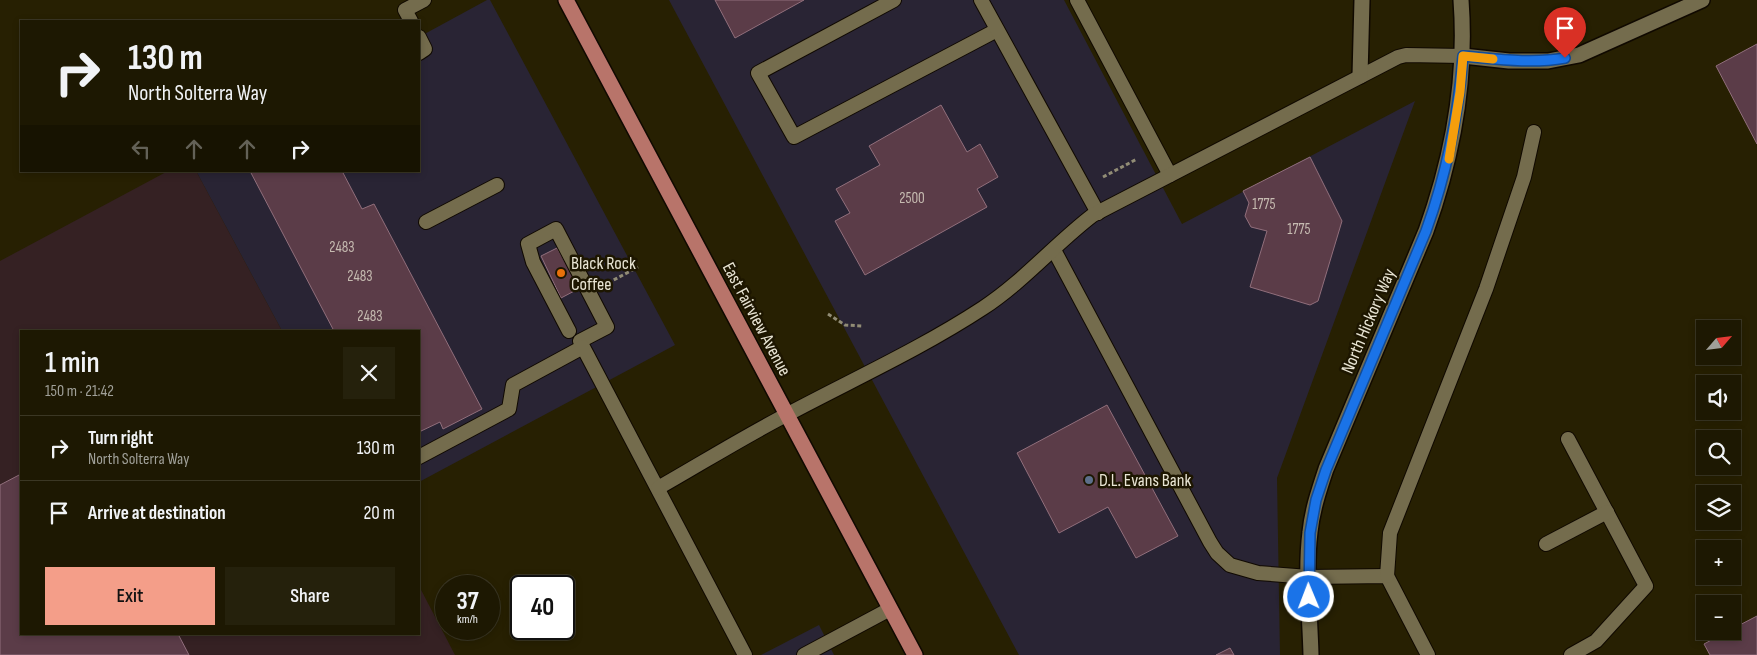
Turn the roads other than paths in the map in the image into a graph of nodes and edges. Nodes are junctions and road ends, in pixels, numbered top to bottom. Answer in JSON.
{"nodes":[{"id":1,"x":424,"y":0,"type":"edge"},
{"id":2,"x":566,"y":0,"type":"edge"},
{"id":3,"x":894,"y":0,"type":"edge"},
{"id":4,"x":981,"y":0,"type":"edge"},
{"id":5,"x":1077,"y":0,"type":"edge"},
{"id":6,"x":1362,"y":0,"type":"edge"},
{"id":7,"x":1461,"y":0,"type":"edge"},
{"id":8,"x":1702,"y":0,"type":"edge"},
{"id":9,"x":410,"y":20,"type":"edge"},
{"id":10,"x":997,"y":30,"type":"junction"},
{"id":11,"x":420,"y":39,"type":"edge"},
{"id":12,"x":420,"y":52,"type":"edge"},
{"id":13,"x":1463,"y":56,"type":"junction"},
{"id":14,"x":1360,"y":76,"type":"junction"},
{"id":15,"x":1534,"y":132,"type":"dead end"},
{"id":16,"x":1170,"y":175,"type":"junction"},
{"id":17,"x":497,"y":184,"type":"dead end"},
{"id":18,"x":1098,"y":213,"type":"junction"},
{"id":19,"x":426,"y":222,"type":"dead end"},
{"id":20,"x":1054,"y":250,"type":"junction"},
{"id":21,"x":568,"y":331,"type":"dead end"},
{"id":22,"x":580,"y":341,"type":"dead end"},
{"id":23,"x":787,"y":414,"type":"junction"},
{"id":24,"x":1568,"y":439,"type":"dead end"},
{"id":25,"x":420,"y":456,"type":"edge"},
{"id":26,"x":658,"y":488,"type":"junction"},
{"id":27,"x":1607,"y":512,"type":"junction"},
{"id":28,"x":1546,"y":544,"type":"dead end"},
{"id":29,"x":1387,"y":576,"type":"junction"},
{"id":30,"x":1309,"y":577,"type":"junction"},
{"id":31,"x":890,"y":609,"type":"junction"},
{"id":32,"x":745,"y":655,"type":"edge"},
{"id":33,"x":804,"y":655,"type":"edge"},
{"id":34,"x":915,"y":655,"type":"edge"},
{"id":35,"x":1311,"y":655,"type":"edge"},
{"id":36,"x":1428,"y":655,"type":"edge"},
{"id":37,"x":1570,"y":655,"type":"edge"}],
"edges":[{"from":1,"to":9,"type":"lane"},
{"from":2,"to":23,"type":"main road","name":"East Fairview Avenue"},
{"from":3,"to":10,"type":"lane"},
{"from":4,"to":10,"type":"lane"},
{"from":5,"to":16,"type":"lane"},
{"from":6,"to":14,"type":"street"},
{"from":7,"to":13,"type":"street","name":"North Hickory Way"},
{"from":8,"to":13,"type":"street"},
{"from":10,"to":18,"type":"lane"},
{"from":11,"to":12,"type":"lane"},
{"from":13,"to":14,"type":"lane"},
{"from":13,"to":30,"type":"street","name":"North Hickory Way"},
{"from":14,"to":16,"type":"lane"},
{"from":15,"to":29,"type":"lane"},
{"from":16,"to":18,"type":"lane"},
{"from":17,"to":19,"type":"lane"},
{"from":18,"to":20,"type":"lane"},
{"from":20,"to":23,"type":"lane"},
{"from":20,"to":30,"type":"lane"},
{"from":21,"to":22,"type":"lane"},
{"from":23,"to":26,"type":"lane"},
{"from":23,"to":31,"type":"main road","name":"East Fairview Avenue"},
{"from":24,"to":27,"type":"lane"},
{"from":25,"to":26,"type":"lane"},
{"from":26,"to":32,"type":"lane"},
{"from":27,"to":28,"type":"lane"},
{"from":27,"to":37,"type":"lane"},
{"from":29,"to":30,"type":"lane"},
{"from":29,"to":36,"type":"lane"},
{"from":30,"to":35,"type":"street","name":"North Hickory Way"},
{"from":31,"to":33,"type":"lane"},
{"from":31,"to":34,"type":"main road","name":"East Fairview Avenue"}]}
